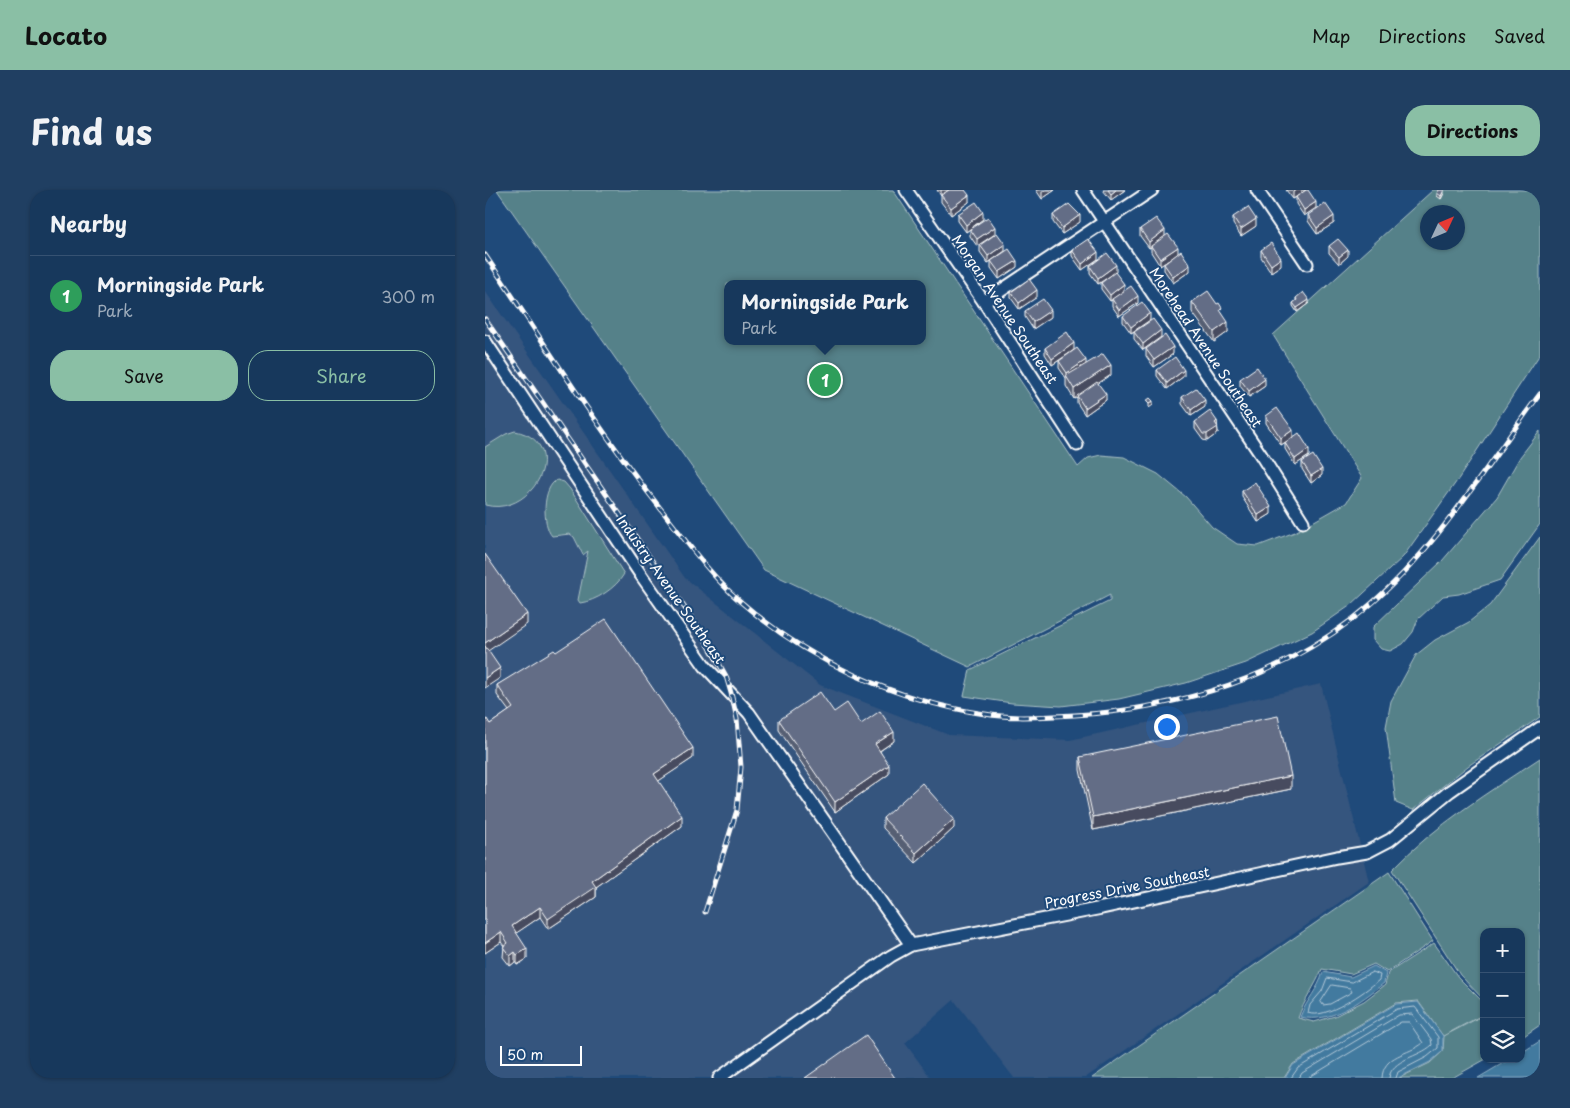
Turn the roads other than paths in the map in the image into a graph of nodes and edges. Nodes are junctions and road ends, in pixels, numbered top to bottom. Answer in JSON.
{"nodes":[{"id":1,"x":906,"y":190,"type":"edge"},
{"id":2,"x":1083,"y":190,"type":"edge"},
{"id":3,"x":1152,"y":190,"type":"edge"},
{"id":4,"x":1257,"y":190,"type":"edge"},
{"id":5,"x":1104,"y":222,"type":"junction"},
{"id":6,"x":1307,"y":264,"type":"dead end"},
{"id":7,"x":984,"y":302,"type":"junction"},
{"id":8,"x":485,"y":341,"type":"edge"},
{"id":9,"x":1077,"y":445,"type":"dead end"},
{"id":10,"x":1303,"y":522,"type":"dead end"},
{"id":11,"x":1540,"y":728,"type":"edge"},
{"id":12,"x":911,"y":946,"type":"junction"},
{"id":13,"x":719,"y":1078,"type":"edge"}],
"edges":[{"from":1,"to":7,"type":"street","name":"Morgan Avenue Southeast"},
{"from":2,"to":5,"type":"street","name":"Morehead Avenue Southeast"},
{"from":3,"to":5,"type":"street"},
{"from":4,"to":6,"type":"street"},
{"from":5,"to":7,"type":"street"},
{"from":5,"to":10,"type":"street","name":"Morehead Avenue Southeast"},
{"from":7,"to":9,"type":"street","name":"Morgan Avenue Southeast"},
{"from":8,"to":12,"type":"street","name":"Industry Avenue Southeast"},
{"from":11,"to":12,"type":"street","name":"Progress Drive Southeast"},
{"from":12,"to":13,"type":"street","name":"Progress Drive Southeast"}]}
